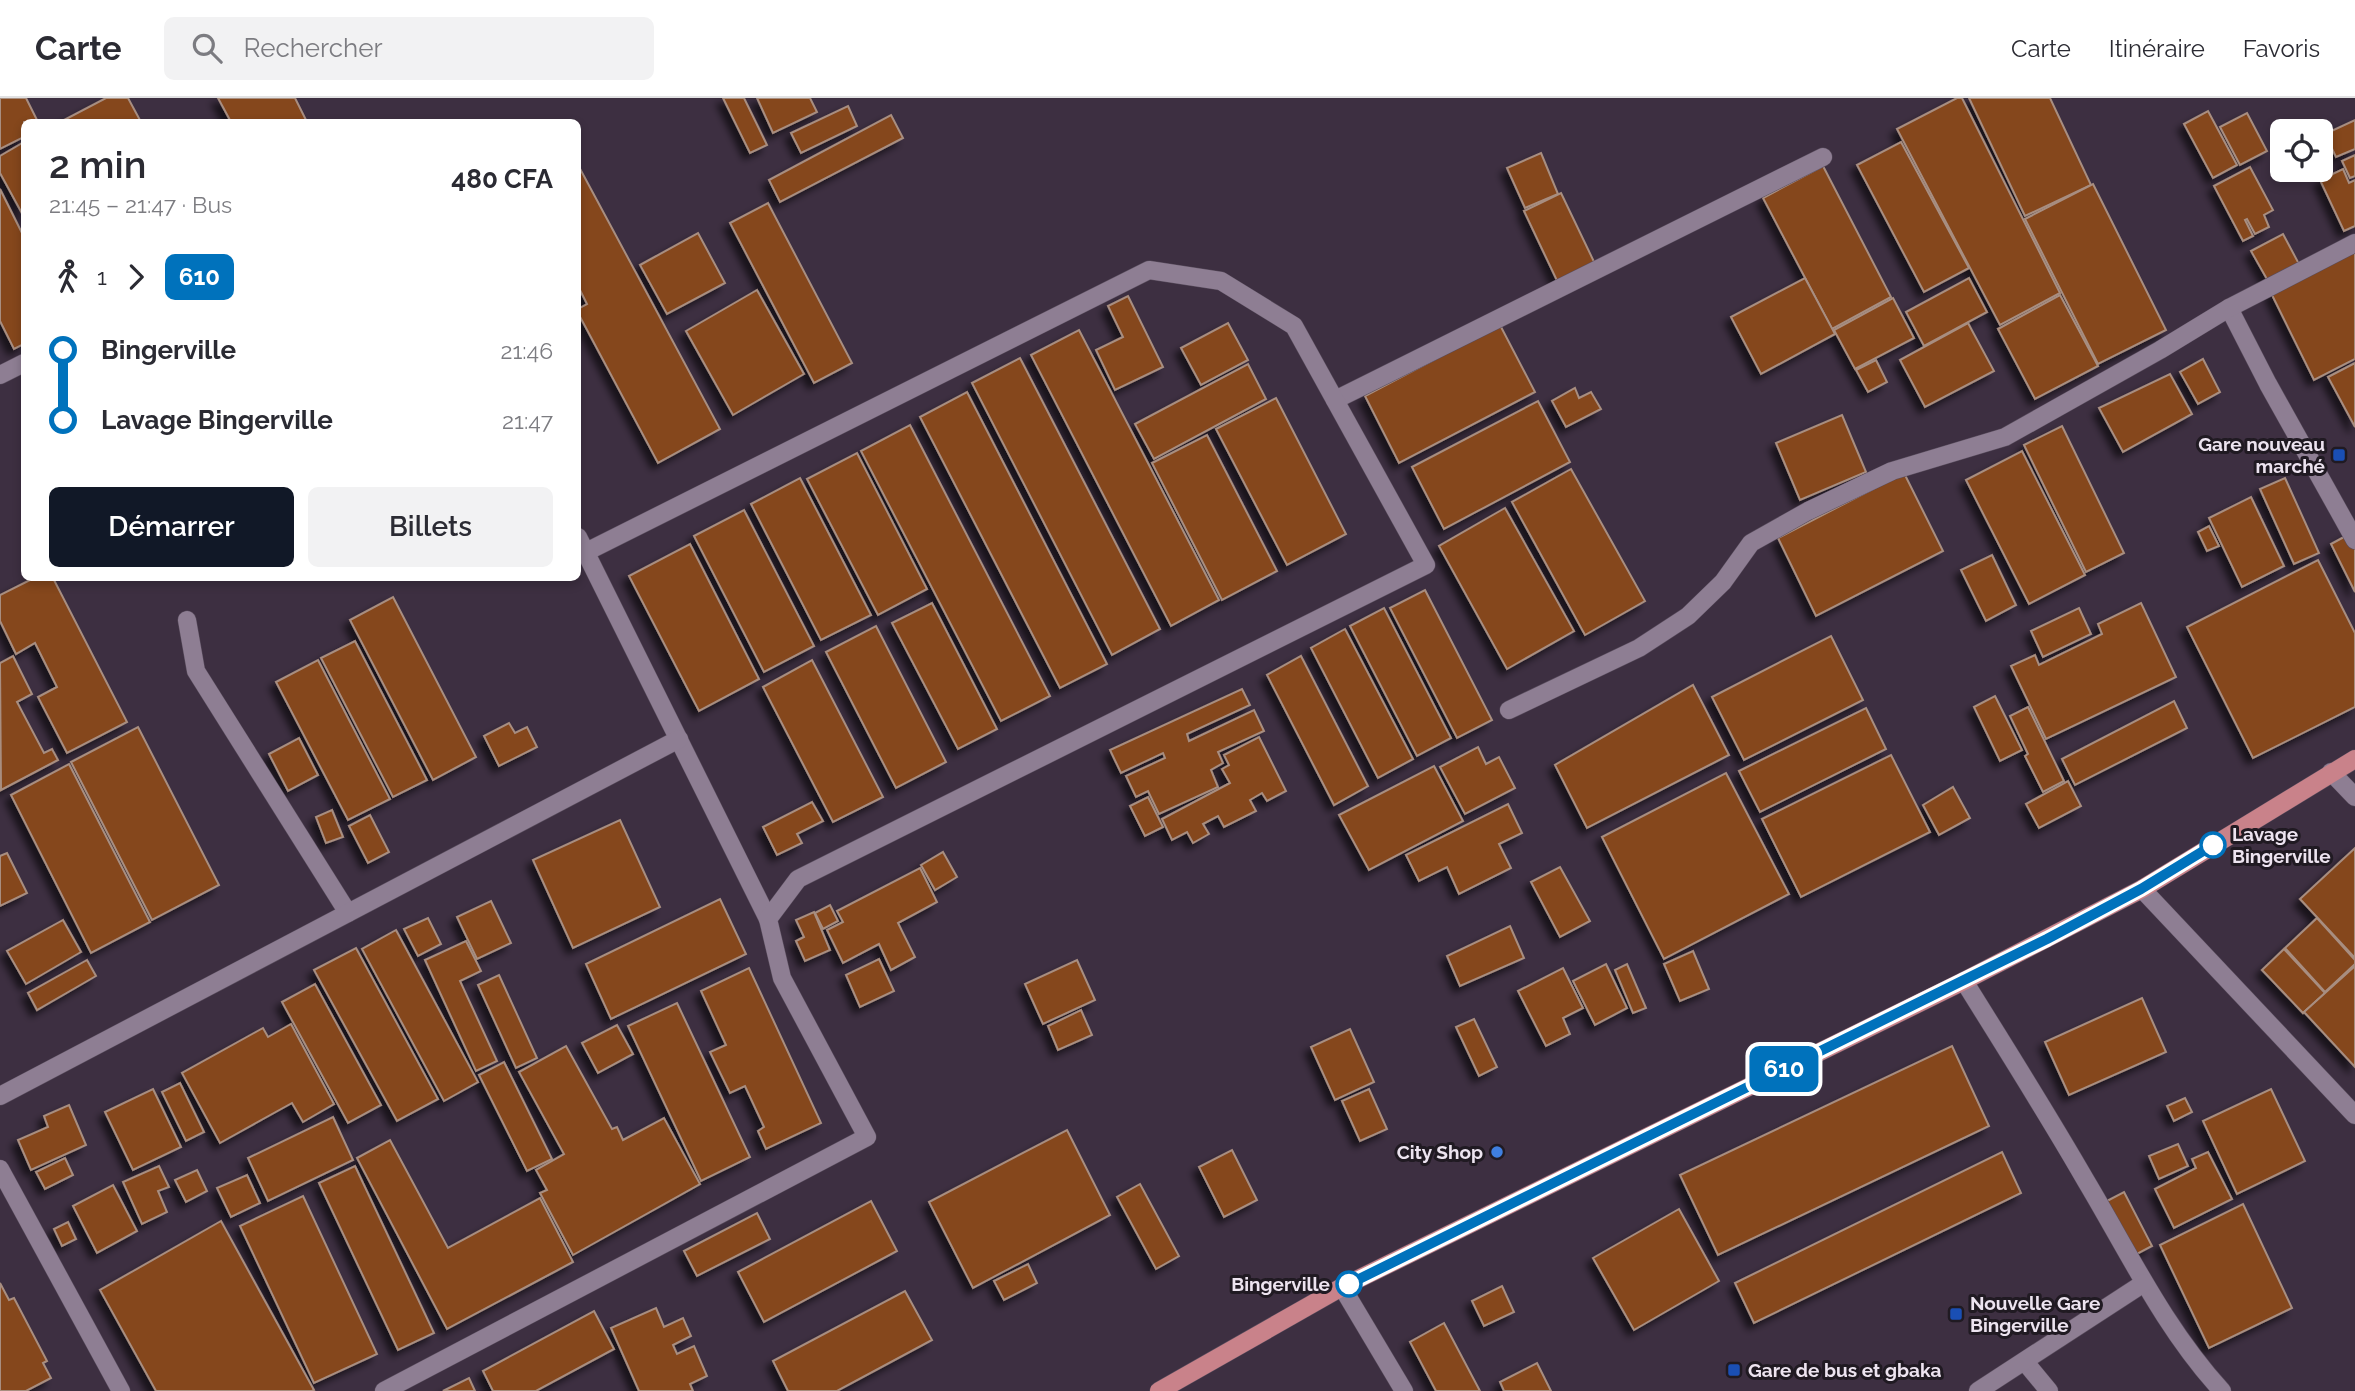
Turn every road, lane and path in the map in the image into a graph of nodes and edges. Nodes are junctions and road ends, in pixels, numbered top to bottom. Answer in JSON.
{"nodes":[{"id":1,"x":1823,"y":157,"type":"dead end"},
{"id":2,"x":2355,"y":243,"type":"edge"},
{"id":3,"x":2229,"y":308,"type":"junction"},
{"id":4,"x":21,"y":364,"type":"edge"},
{"id":5,"x":0,"y":375,"type":"edge"},
{"id":6,"x":1335,"y":400,"type":"junction"},
{"id":7,"x":2355,"y":540,"type":"edge"},
{"id":8,"x":582,"y":545,"type":"edge"},
{"id":9,"x":187,"y":620,"type":"dead end"},
{"id":10,"x":1510,"y":709,"type":"dead end"},
{"id":11,"x":679,"y":739,"type":"junction"},
{"id":12,"x":2355,"y":759,"type":"edge"},
{"id":13,"x":2332,"y":772,"type":"junction"},
{"id":14,"x":2355,"y":797,"type":"edge"},
{"id":15,"x":2141,"y":889,"type":"junction"},
{"id":16,"x":348,"y":913,"type":"junction"},
{"id":17,"x":768,"y":919,"type":"junction"},
{"id":18,"x":1964,"y":981,"type":"junction"},
{"id":19,"x":0,"y":1096,"type":"edge"},
{"id":20,"x":2355,"y":1115,"type":"edge"},
{"id":21,"x":0,"y":1169,"type":"edge"},
{"id":22,"x":2144,"y":1283,"type":"junction"},
{"id":23,"x":1342,"y":1287,"type":"junction"},
{"id":24,"x":2025,"y":1362,"type":"junction"},
{"id":25,"x":121,"y":1391,"type":"edge"},
{"id":26,"x":384,"y":1391,"type":"edge"},
{"id":27,"x":1158,"y":1391,"type":"edge"},
{"id":28,"x":1404,"y":1391,"type":"edge"},
{"id":29,"x":1978,"y":1391,"type":"edge"},
{"id":30,"x":2049,"y":1391,"type":"edge"},
{"id":31,"x":2222,"y":1391,"type":"edge"}],
"edges":[{"from":1,"to":6,"type":"street"},
{"from":2,"to":3,"type":"street"},
{"from":3,"to":7,"type":"street"},
{"from":3,"to":10,"type":"street"},
{"from":4,"to":5,"type":"street"},
{"from":6,"to":8,"type":"street"},
{"from":6,"to":17,"type":"street"},
{"from":8,"to":11,"type":"street"},
{"from":9,"to":16,"type":"street"},
{"from":11,"to":16,"type":"street"},
{"from":11,"to":17,"type":"street"},
{"from":12,"to":13,"type":"main road"},
{"from":13,"to":14,"type":"street"},
{"from":13,"to":15,"type":"main road"},
{"from":15,"to":18,"type":"main road"},
{"from":15,"to":20,"type":"street"},
{"from":16,"to":19,"type":"street"},
{"from":17,"to":26,"type":"street"},
{"from":18,"to":22,"type":"street"},
{"from":18,"to":23,"type":"main road"},
{"from":21,"to":25,"type":"street"},
{"from":22,"to":24,"type":"street"},
{"from":22,"to":31,"type":"street"},
{"from":23,"to":27,"type":"main road"},
{"from":23,"to":28,"type":"street"},
{"from":24,"to":29,"type":"street"},
{"from":24,"to":30,"type":"street"}]}
